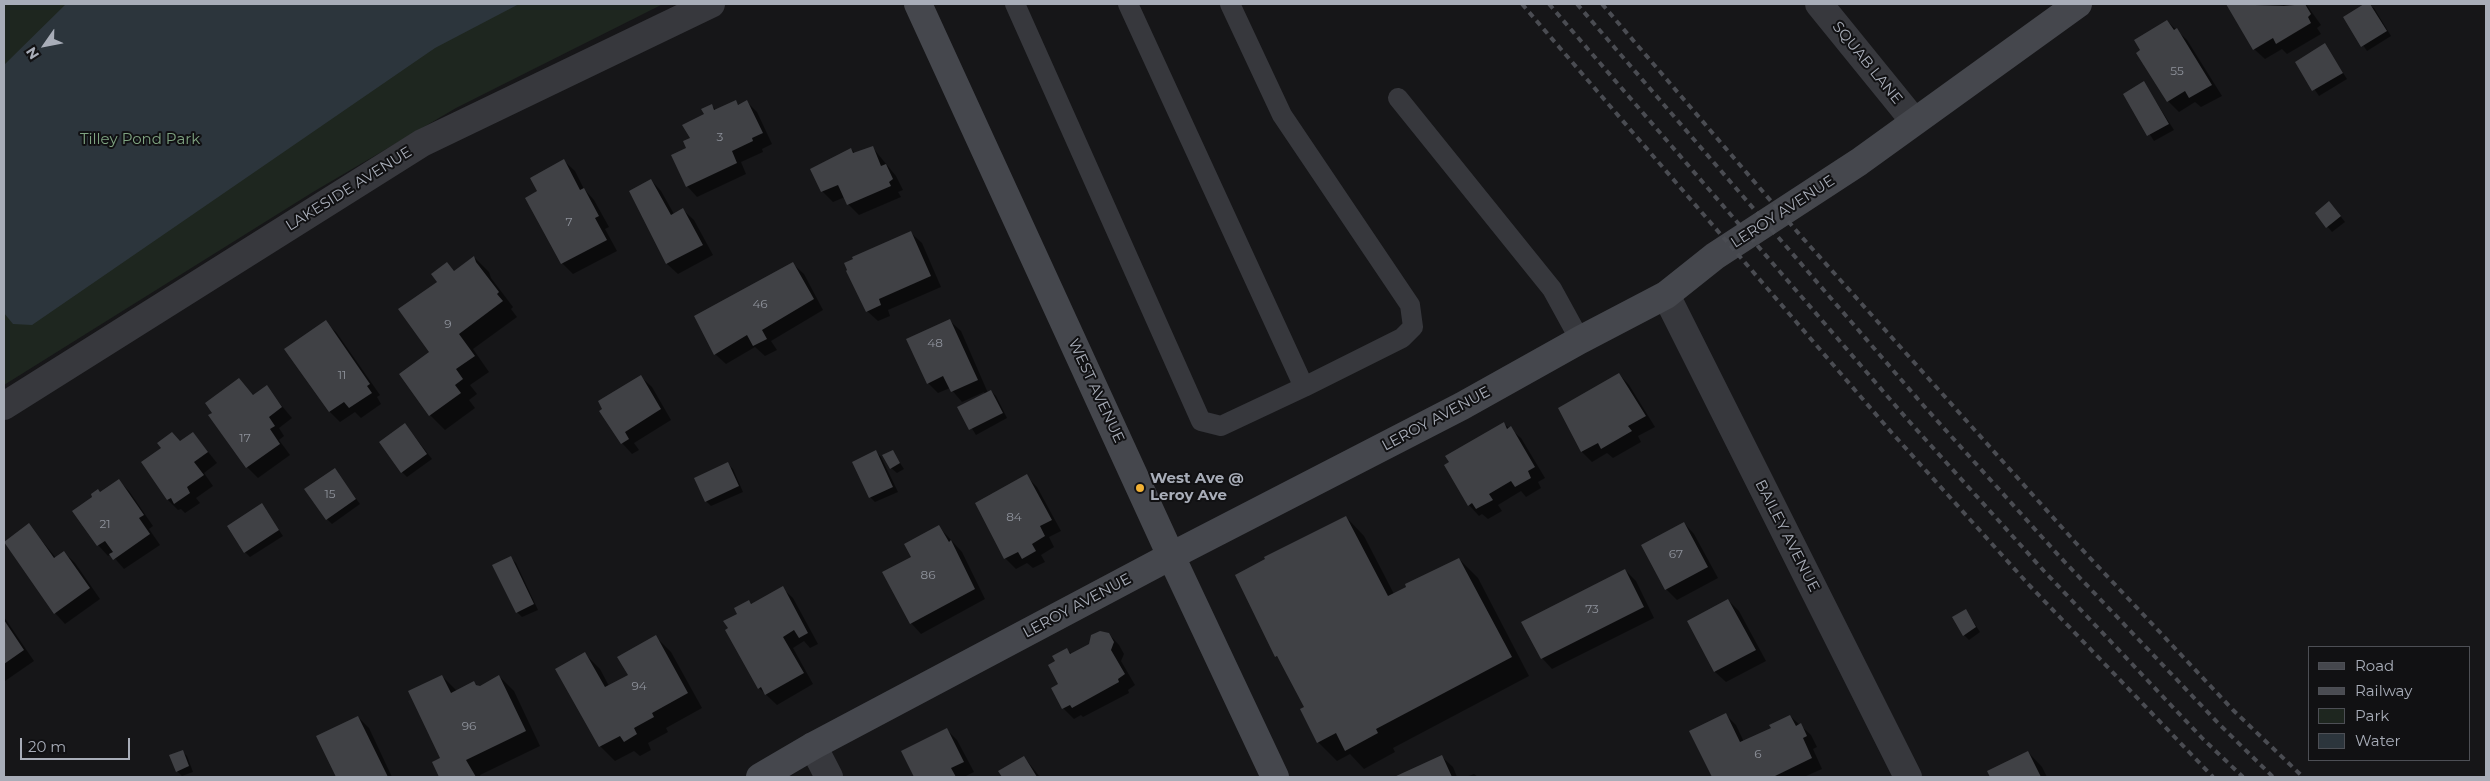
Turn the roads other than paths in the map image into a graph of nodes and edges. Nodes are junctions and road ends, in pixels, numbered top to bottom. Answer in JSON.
{"nodes":[{"id":1,"x":711,"y":4,"type":"edge"},
{"id":2,"x":918,"y":4,"type":"edge"},
{"id":3,"x":1015,"y":4,"type":"edge"},
{"id":4,"x":1128,"y":4,"type":"edge"},
{"id":5,"x":1230,"y":4,"type":"edge"},
{"id":6,"x":1819,"y":4,"type":"edge"},
{"id":7,"x":2078,"y":4,"type":"edge"},
{"id":8,"x":1398,"y":98,"type":"dead end"},
{"id":9,"x":1914,"y":121,"type":"junction"},
{"id":10,"x":1666,"y":295,"type":"junction"},
{"id":11,"x":1580,"y":340,"type":"junction"},
{"id":12,"x":1304,"y":387,"type":"junction"},
{"id":13,"x":4,"y":406,"type":"edge"},
{"id":14,"x":1171,"y":556,"type":"junction"},
{"id":15,"x":813,"y":746,"type":"junction"},
{"id":16,"x":760,"y":777,"type":"edge"},
{"id":17,"x":829,"y":777,"type":"edge"},
{"id":18,"x":1275,"y":777,"type":"edge"},
{"id":19,"x":1908,"y":777,"type":"edge"}],
"edges":[{"from":1,"to":13,"type":"street","name":"LAKESIDE AVENUE"},
{"from":2,"to":14,"type":"street","name":"WEST AVENUE"},
{"from":3,"to":12,"type":"lane"},
{"from":4,"to":12,"type":"lane"},
{"from":5,"to":12,"type":"lane"},
{"from":6,"to":9,"type":"street","name":"SQUAB LANE"},
{"from":7,"to":9,"type":"street","name":"LEROY AVENUE"},
{"from":8,"to":11,"type":"lane"},
{"from":9,"to":10,"type":"street","name":"LEROY AVENUE"},
{"from":10,"to":11,"type":"street","name":"LEROY AVENUE"},
{"from":10,"to":19,"type":"street","name":"BAILEY AVENUE"},
{"from":11,"to":14,"type":"street","name":"LEROY AVENUE"},
{"from":14,"to":15,"type":"street","name":"LEROY AVENUE"},
{"from":14,"to":18,"type":"street","name":"WEST AVENUE"},
{"from":15,"to":16,"type":"street","name":"LEROY AVENUE"},
{"from":15,"to":17,"type":"street"}]}
